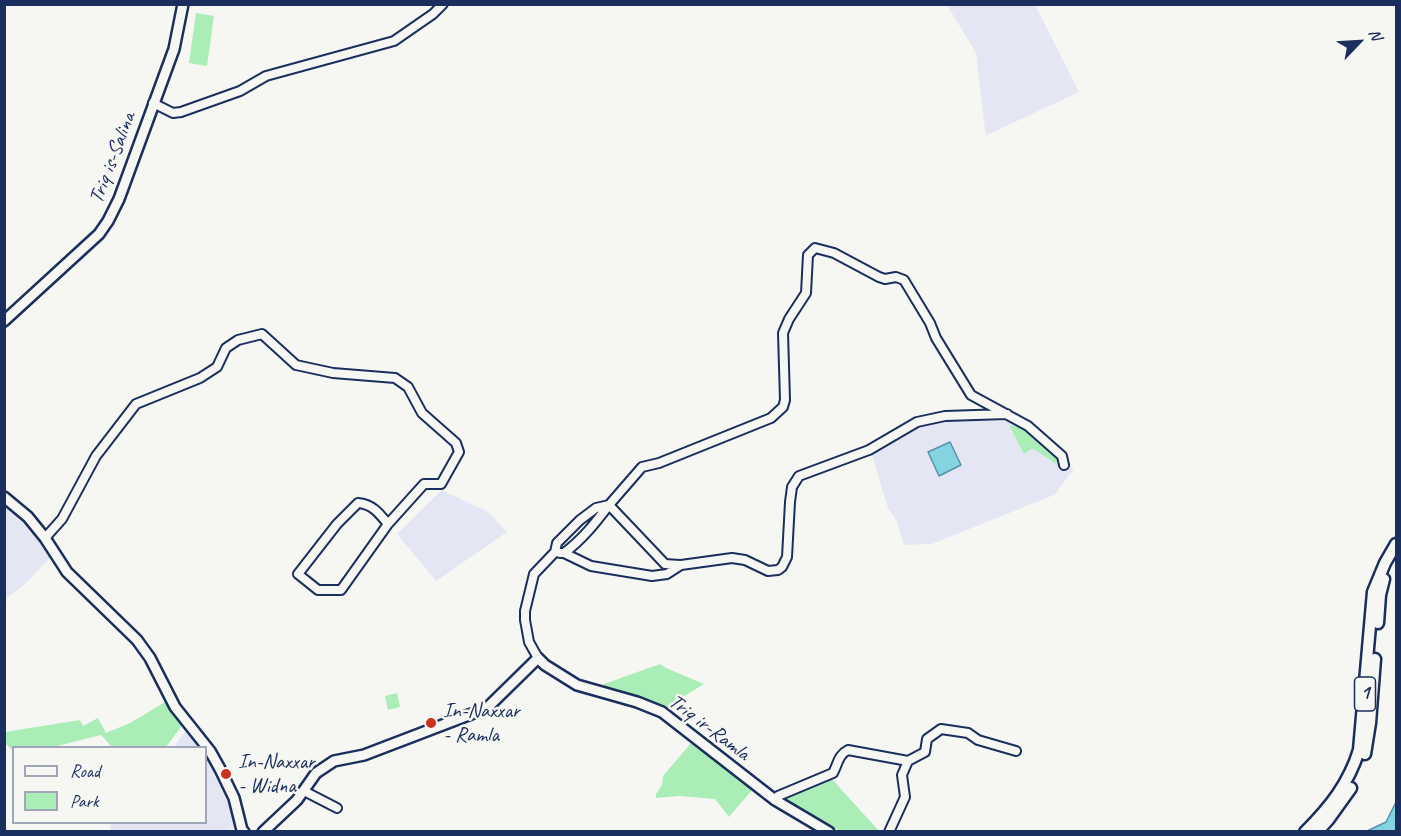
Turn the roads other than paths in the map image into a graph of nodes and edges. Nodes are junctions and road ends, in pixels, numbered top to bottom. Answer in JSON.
{"nodes":[{"id":1,"x":183,"y":4,"type":"edge"},
{"id":2,"x":442,"y":4,"type":"edge"},
{"id":3,"x":153,"y":103,"type":"junction"},
{"id":4,"x":4,"y":321,"type":"edge"},
{"id":5,"x":1009,"y":414,"type":"junction"},
{"id":6,"x":1064,"y":465,"type":"dead end"},
{"id":7,"x":4,"y":497,"type":"edge"},
{"id":8,"x":609,"y":504,"type":"junction"},
{"id":9,"x":388,"y":524,"type":"junction"},
{"id":10,"x":45,"y":538,"type":"junction"},
{"id":11,"x":1396,"y":544,"type":"edge"},
{"id":12,"x":1396,"y":552,"type":"edge"},
{"id":13,"x":560,"y":553,"type":"junction"},
{"id":14,"x":681,"y":565,"type":"junction"},
{"id":15,"x":538,"y":658,"type":"junction"},
{"id":16,"x":206,"y":746,"type":"edge"},
{"id":17,"x":207,"y":747,"type":"edge"},
{"id":18,"x":1016,"y":751,"type":"dead end"},
{"id":19,"x":908,"y":761,"type":"junction"},
{"id":20,"x":304,"y":790,"type":"junction"},
{"id":21,"x":775,"y":800,"type":"junction"},
{"id":22,"x":337,"y":808,"type":"dead end"},
{"id":23,"x":243,"y":831,"type":"edge"},
{"id":24,"x":263,"y":831,"type":"edge"},
{"id":25,"x":829,"y":831,"type":"edge"},
{"id":26,"x":889,"y":831,"type":"edge"},
{"id":27,"x":1305,"y":831,"type":"edge"},
{"id":28,"x":1317,"y":831,"type":"edge"}],
"edges":[{"from":1,"to":3,"type":"main road","name":"Triq is-Salina"},
{"from":2,"to":3,"type":"street"},
{"from":3,"to":4,"type":"main road","name":"Triq is-Salina"},
{"from":5,"to":6,"type":"street"},
{"from":5,"to":8,"type":"street"},
{"from":5,"to":14,"type":"street"},
{"from":7,"to":10,"type":"main road"},
{"from":8,"to":13,"type":"street"},
{"from":8,"to":13,"type":"street"},
{"from":8,"to":14,"type":"street"},
{"from":9,"to":9,"type":"street"},
{"from":9,"to":10,"type":"street"},
{"from":10,"to":16,"type":"main road"},
{"from":11,"to":27,"type":"highway","number":"1"},
{"from":12,"to":28,"type":"highway","number":"1"},
{"from":13,"to":14,"type":"street"},
{"from":13,"to":15,"type":"street"},
{"from":15,"to":20,"type":"main road"},
{"from":15,"to":21,"type":"main road","name":"Triq ir-Ramla"},
{"from":17,"to":23,"type":"main road"},
{"from":18,"to":19,"type":"street"},
{"from":19,"to":21,"type":"street"},
{"from":19,"to":26,"type":"street"},
{"from":20,"to":22,"type":"street"},
{"from":20,"to":24,"type":"main road"},
{"from":21,"to":25,"type":"main road","name":"Triq ir-Ramla"}]}
